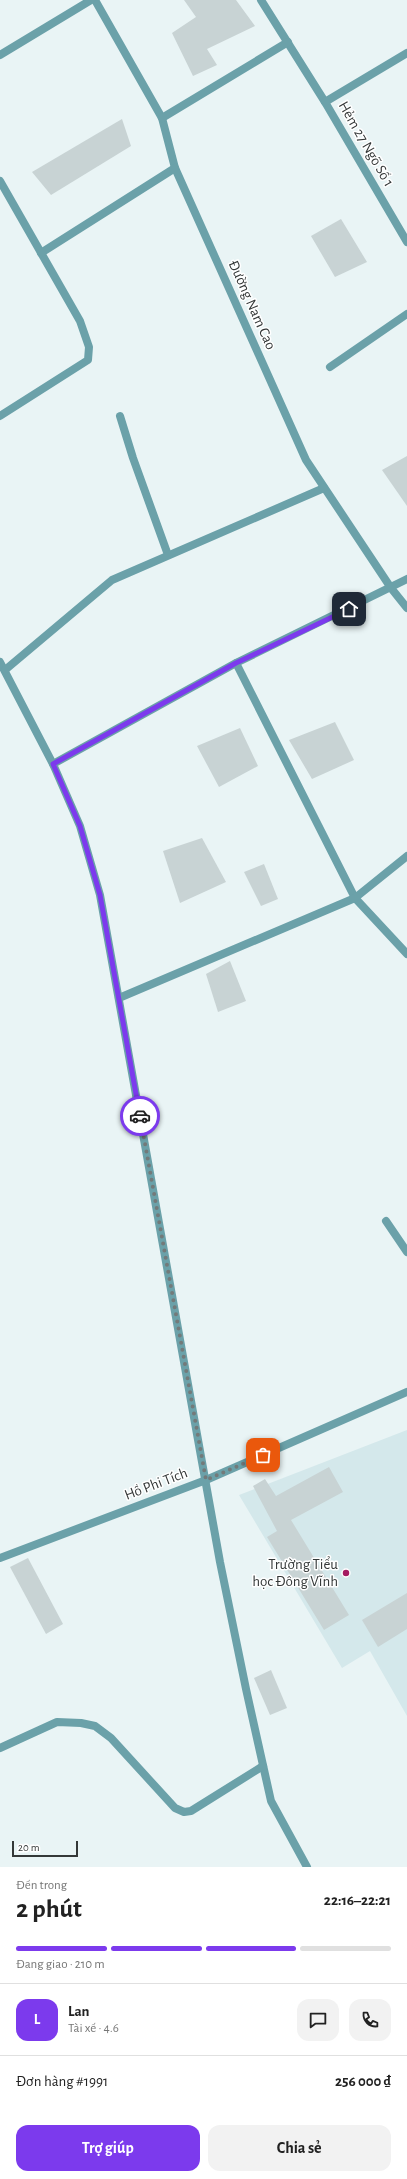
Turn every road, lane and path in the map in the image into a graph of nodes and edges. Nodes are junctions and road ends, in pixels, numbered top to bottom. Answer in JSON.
{"nodes":[{"id":1,"x":91,"y":0,"type":"edge"},
{"id":2,"x":95,"y":0,"type":"edge"},
{"id":3,"x":261,"y":0,"type":"edge"},
{"id":4,"x":288,"y":42,"type":"junction"},
{"id":5,"x":407,"y":53,"type":"edge"},
{"id":6,"x":0,"y":55,"type":"edge"},
{"id":7,"x":325,"y":102,"type":"junction"},
{"id":8,"x":162,"y":118,"type":"junction"},
{"id":9,"x":175,"y":168,"type":"junction"},
{"id":10,"x":0,"y":181,"type":"edge"},
{"id":11,"x":407,"y":242,"type":"edge"},
{"id":12,"x":41,"y":253,"type":"junction"},
{"id":13,"x":407,"y":314,"type":"edge"},
{"id":14,"x":330,"y":367,"type":"dead end"},
{"id":15,"x":0,"y":416,"type":"edge"},
{"id":16,"x":120,"y":416,"type":"dead end"},
{"id":17,"x":324,"y":488,"type":"junction"},
{"id":18,"x":168,"y":555,"type":"junction"},
{"id":19,"x":407,"y":579,"type":"edge"},
{"id":20,"x":391,"y":588,"type":"junction"},
{"id":21,"x":407,"y":608,"type":"edge"},
{"id":22,"x":0,"y":662,"type":"edge"},
{"id":23,"x":236,"y":663,"type":"junction"},
{"id":24,"x":5,"y":670,"type":"junction"},
{"id":25,"x":53,"y":764,"type":"junction"},
{"id":26,"x":407,"y":856,"type":"edge"},
{"id":27,"x":355,"y":898,"type":"junction"},
{"id":28,"x":407,"y":954,"type":"edge"},
{"id":29,"x":119,"y":998,"type":"junction"},
{"id":30,"x":386,"y":1221,"type":"dead end"},
{"id":31,"x":407,"y":1252,"type":"edge"},
{"id":32,"x":407,"y":1392,"type":"edge"},
{"id":33,"x":206,"y":1480,"type":"junction"},
{"id":34,"x":0,"y":1558,"type":"edge"},
{"id":35,"x":0,"y":1748,"type":"edge"},
{"id":36,"x":263,"y":1766,"type":"junction"},
{"id":37,"x":307,"y":1867,"type":"edge"}],
"edges":[{"from":1,"to":6,"type":"street"},
{"from":2,"to":8,"type":"street","name":"Đường Nam Cao"},
{"from":3,"to":4,"type":"street","name":"Hẻm 27 Ngõ Số 1"},
{"from":4,"to":7,"type":"street","name":"Hẻm 27 Ngõ Số 1"},
{"from":4,"to":8,"type":"street"},
{"from":5,"to":7,"type":"street"},
{"from":7,"to":11,"type":"street","name":"Hẻm 27 Ngõ Số 1"},
{"from":8,"to":9,"type":"street","name":"Đường Nam Cao"},
{"from":9,"to":12,"type":"street"},
{"from":9,"to":17,"type":"street","name":"Đường Nam Cao"},
{"from":10,"to":12,"type":"street"},
{"from":12,"to":15,"type":"street"},
{"from":13,"to":14,"type":"street"},
{"from":16,"to":18,"type":"street"},
{"from":17,"to":18,"type":"street"},
{"from":17,"to":20,"type":"street","name":"Đường Nam Cao"},
{"from":18,"to":24,"type":"street"},
{"from":19,"to":20,"type":"street"},
{"from":20,"to":21,"type":"street","name":"Đường Nam Cao"},
{"from":20,"to":23,"type":"street"},
{"from":22,"to":24,"type":"street"},
{"from":23,"to":25,"type":"street"},
{"from":23,"to":27,"type":"street"},
{"from":24,"to":25,"type":"street"},
{"from":25,"to":29,"type":"street"},
{"from":26,"to":27,"type":"street"},
{"from":27,"to":28,"type":"street"},
{"from":27,"to":29,"type":"street"},
{"from":29,"to":33,"type":"street"},
{"from":30,"to":31,"type":"street"},
{"from":32,"to":33,"type":"street","name":"Hồ Phi Tích"},
{"from":33,"to":34,"type":"street","name":"Hồ Phi Tích"},
{"from":33,"to":36,"type":"street"},
{"from":35,"to":36,"type":"street"},
{"from":36,"to":37,"type":"street"}]}
